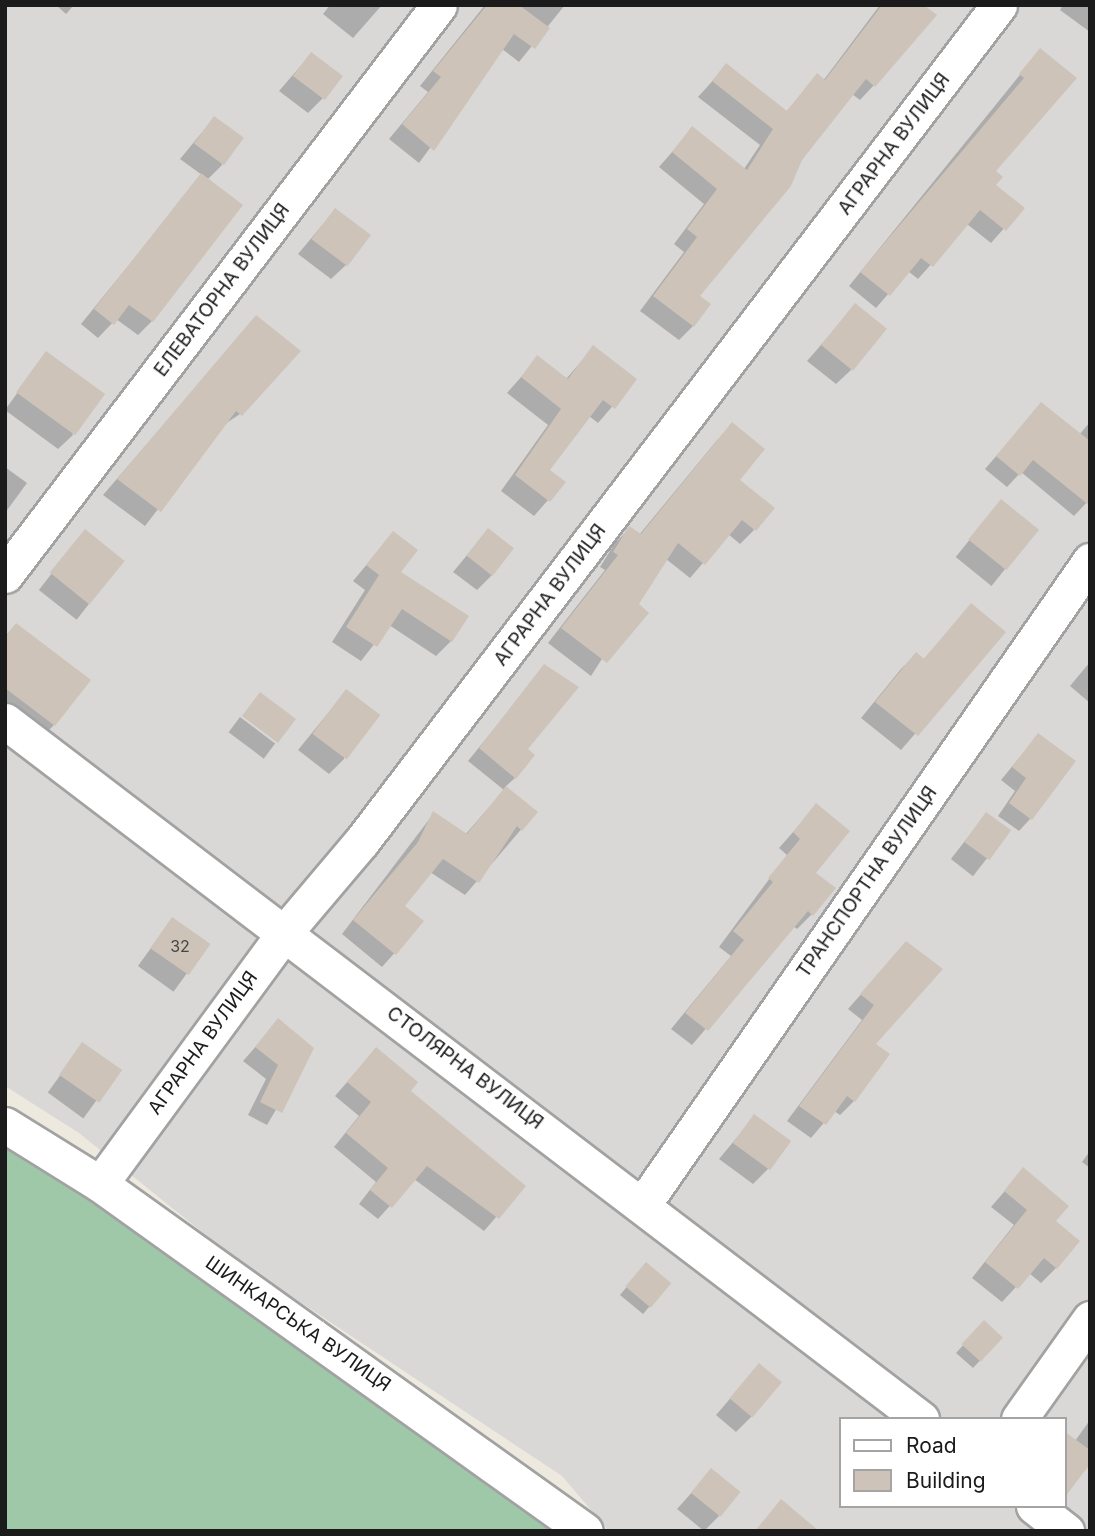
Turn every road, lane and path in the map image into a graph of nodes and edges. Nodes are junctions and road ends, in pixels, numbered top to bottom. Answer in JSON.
{"nodes":[{"id":1,"x":439,"y":5,"type":"edge"},
{"id":2,"x":999,"y":5,"type":"edge"},
{"id":3,"x":1090,"y":561,"type":"edge"},
{"id":4,"x":5,"y":575,"type":"edge"},
{"id":5,"x":5,"y":721,"type":"edge"},
{"id":6,"x":285,"y":932,"type":"junction"},
{"id":7,"x":5,"y":1125,"type":"edge"},
{"id":8,"x":100,"y":1184,"type":"junction"},
{"id":9,"x":644,"y":1203,"type":"junction"},
{"id":10,"x":1090,"y":1319,"type":"edge"},
{"id":11,"x":919,"y":1417,"type":"edge"},
{"id":12,"x":1020,"y":1417,"type":"edge"},
{"id":13,"x":1037,"y":1508,"type":"edge"},
{"id":14,"x":585,"y":1531,"type":"edge"},
{"id":15,"x":1066,"y":1531,"type":"edge"}],
"edges":[{"from":1,"to":4,"type":"street","name":"ЕЛЕВАТОРНА ВУЛИЦЯ"},
{"from":2,"to":6,"type":"street","name":"АГРАРНА ВУЛИЦЯ"},
{"from":3,"to":9,"type":"street","name":"ТРАНСПОРТНА ВУЛИЦЯ"},
{"from":5,"to":6,"type":"street","name":"СТОЛЯРНА ВУЛИЦЯ"},
{"from":6,"to":8,"type":"street","name":"АГРАРНА ВУЛИЦЯ"},
{"from":6,"to":9,"type":"street","name":"СТОЛЯРНА ВУЛИЦЯ"},
{"from":7,"to":8,"type":"street","name":"ШИНКАРСЬКА ВУЛИЦЯ"},
{"from":8,"to":14,"type":"street","name":"ШИНКАРСЬКА ВУЛИЦЯ"},
{"from":9,"to":11,"type":"street","name":"СТОЛЯРНА ВУЛИЦЯ"},
{"from":10,"to":12,"type":"street"},
{"from":13,"to":15,"type":"street"}]}
